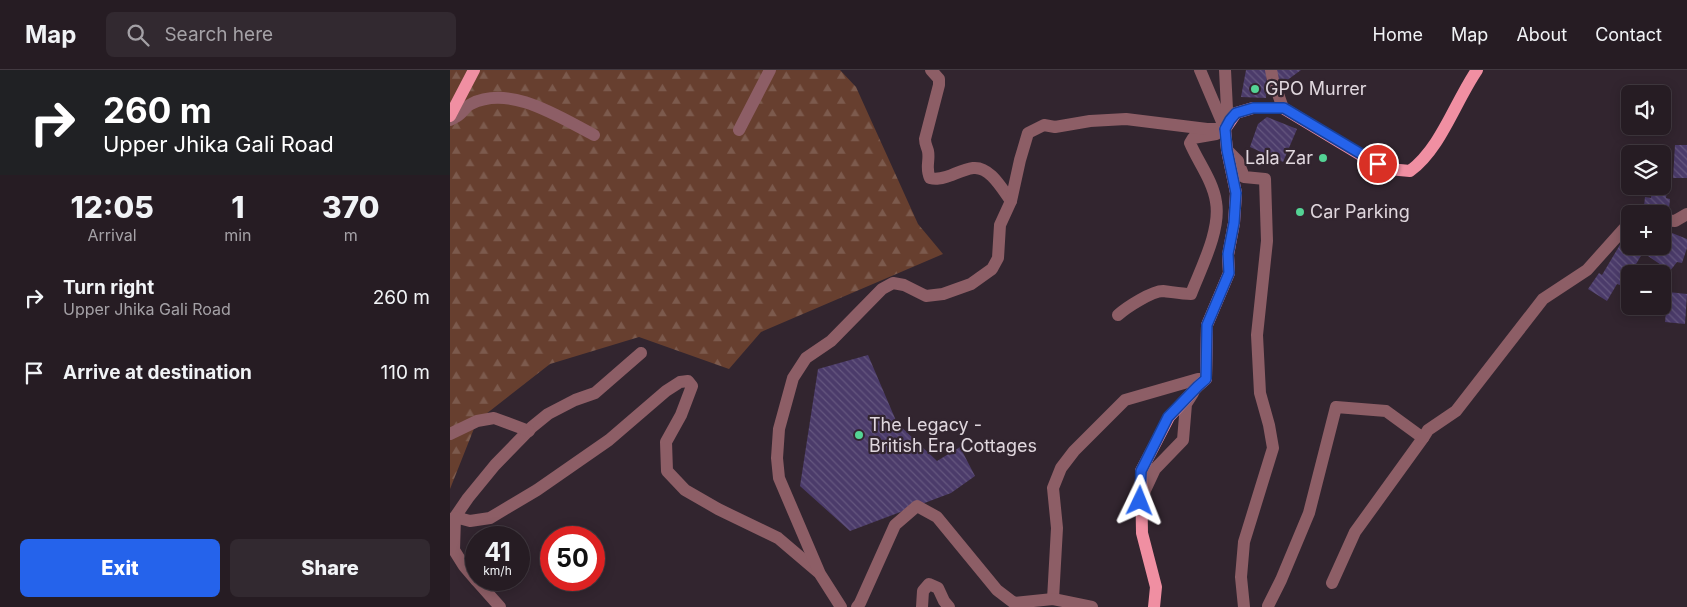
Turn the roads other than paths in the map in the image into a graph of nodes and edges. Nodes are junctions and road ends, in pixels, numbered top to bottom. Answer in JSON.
{"nodes":[{"id":1,"x":474,"y":70,"type":"edge"},
{"id":2,"x":770,"y":70,"type":"edge"},
{"id":3,"x":931,"y":70,"type":"edge"},
{"id":4,"x":1200,"y":70,"type":"edge"},
{"id":5,"x":1225,"y":70,"type":"edge"},
{"id":6,"x":1271,"y":70,"type":"edge"},
{"id":7,"x":1477,"y":70,"type":"edge"},
{"id":8,"x":1284,"y":108,"type":"junction"},
{"id":9,"x":450,"y":118,"type":"edge"},
{"id":10,"x":1225,"y":129,"type":"junction"},
{"id":11,"x":739,"y":130,"type":"dead end"},
{"id":12,"x":594,"y":135,"type":"dead end"},
{"id":13,"x":1227,"y":150,"type":"junction"},
{"id":14,"x":1010,"y":201,"type":"junction"},
{"id":15,"x":1687,"y":214,"type":"edge"},
{"id":16,"x":1671,"y":221,"type":"edge"},
{"id":17,"x":1621,"y":232,"type":"edge"},
{"id":18,"x":1118,"y":315,"type":"dead end"},
{"id":19,"x":641,"y":353,"type":"dead end"},
{"id":20,"x":1202,"y":382,"type":"junction"},
{"id":21,"x":529,"y":431,"type":"junction"},
{"id":22,"x":450,"y":434,"type":"edge"},
{"id":23,"x":1423,"y":438,"type":"junction"},
{"id":24,"x":1140,"y":501,"type":"junction"},
{"id":25,"x":455,"y":517,"type":"junction"},
{"id":26,"x":465,"y":567,"type":"edge"},
{"id":27,"x":820,"y":574,"type":"junction"},
{"id":28,"x":1332,"y":583,"type":"dead end"},
{"id":29,"x":486,"y":591,"type":"edge"},
{"id":30,"x":1053,"y":599,"type":"junction"},
{"id":31,"x":1016,"y":605,"type":"edge"},
{"id":32,"x":1268,"y":606,"type":"dead end"},
{"id":33,"x":500,"y":607,"type":"edge"},
{"id":34,"x":841,"y":607,"type":"edge"},
{"id":35,"x":857,"y":607,"type":"edge"},
{"id":36,"x":922,"y":607,"type":"edge"},
{"id":37,"x":949,"y":607,"type":"edge"},
{"id":38,"x":1092,"y":607,"type":"edge"},
{"id":39,"x":1154,"y":607,"type":"edge"},
{"id":40,"x":1244,"y":607,"type":"edge"}],
"edges":[{"from":1,"to":9,"type":"main road"},
{"from":2,"to":11,"type":"street"},
{"from":3,"to":14,"type":"street"},
{"from":4,"to":10,"type":"street"},
{"from":5,"to":10,"type":"street"},
{"from":6,"to":8,"type":"street"},
{"from":7,"to":8,"type":"main road"},
{"from":8,"to":10,"type":"main road"},
{"from":9,"to":12,"type":"street"},
{"from":10,"to":13,"type":"main road"},
{"from":10,"to":14,"type":"street"},
{"from":10,"to":18,"type":"street"},
{"from":13,"to":20,"type":"main road"},
{"from":13,"to":40,"type":"street"},
{"from":14,"to":27,"type":"street"},
{"from":15,"to":16,"type":"street"},
{"from":17,"to":23,"type":"street"},
{"from":19,"to":21,"type":"street"},
{"from":20,"to":24,"type":"main road"},
{"from":20,"to":24,"type":"street"},
{"from":20,"to":30,"type":"street"},
{"from":21,"to":22,"type":"street"},
{"from":21,"to":25,"type":"street"},
{"from":23,"to":28,"type":"street"},
{"from":23,"to":32,"type":"street"},
{"from":24,"to":39,"type":"main road"},
{"from":25,"to":26,"type":"street"},
{"from":25,"to":27,"type":"street"},
{"from":27,"to":34,"type":"street"},
{"from":29,"to":33,"type":"street"},
{"from":30,"to":31,"type":"street"},
{"from":30,"to":38,"type":"street"},
{"from":31,"to":35,"type":"street"},
{"from":36,"to":37,"type":"street"}]}
